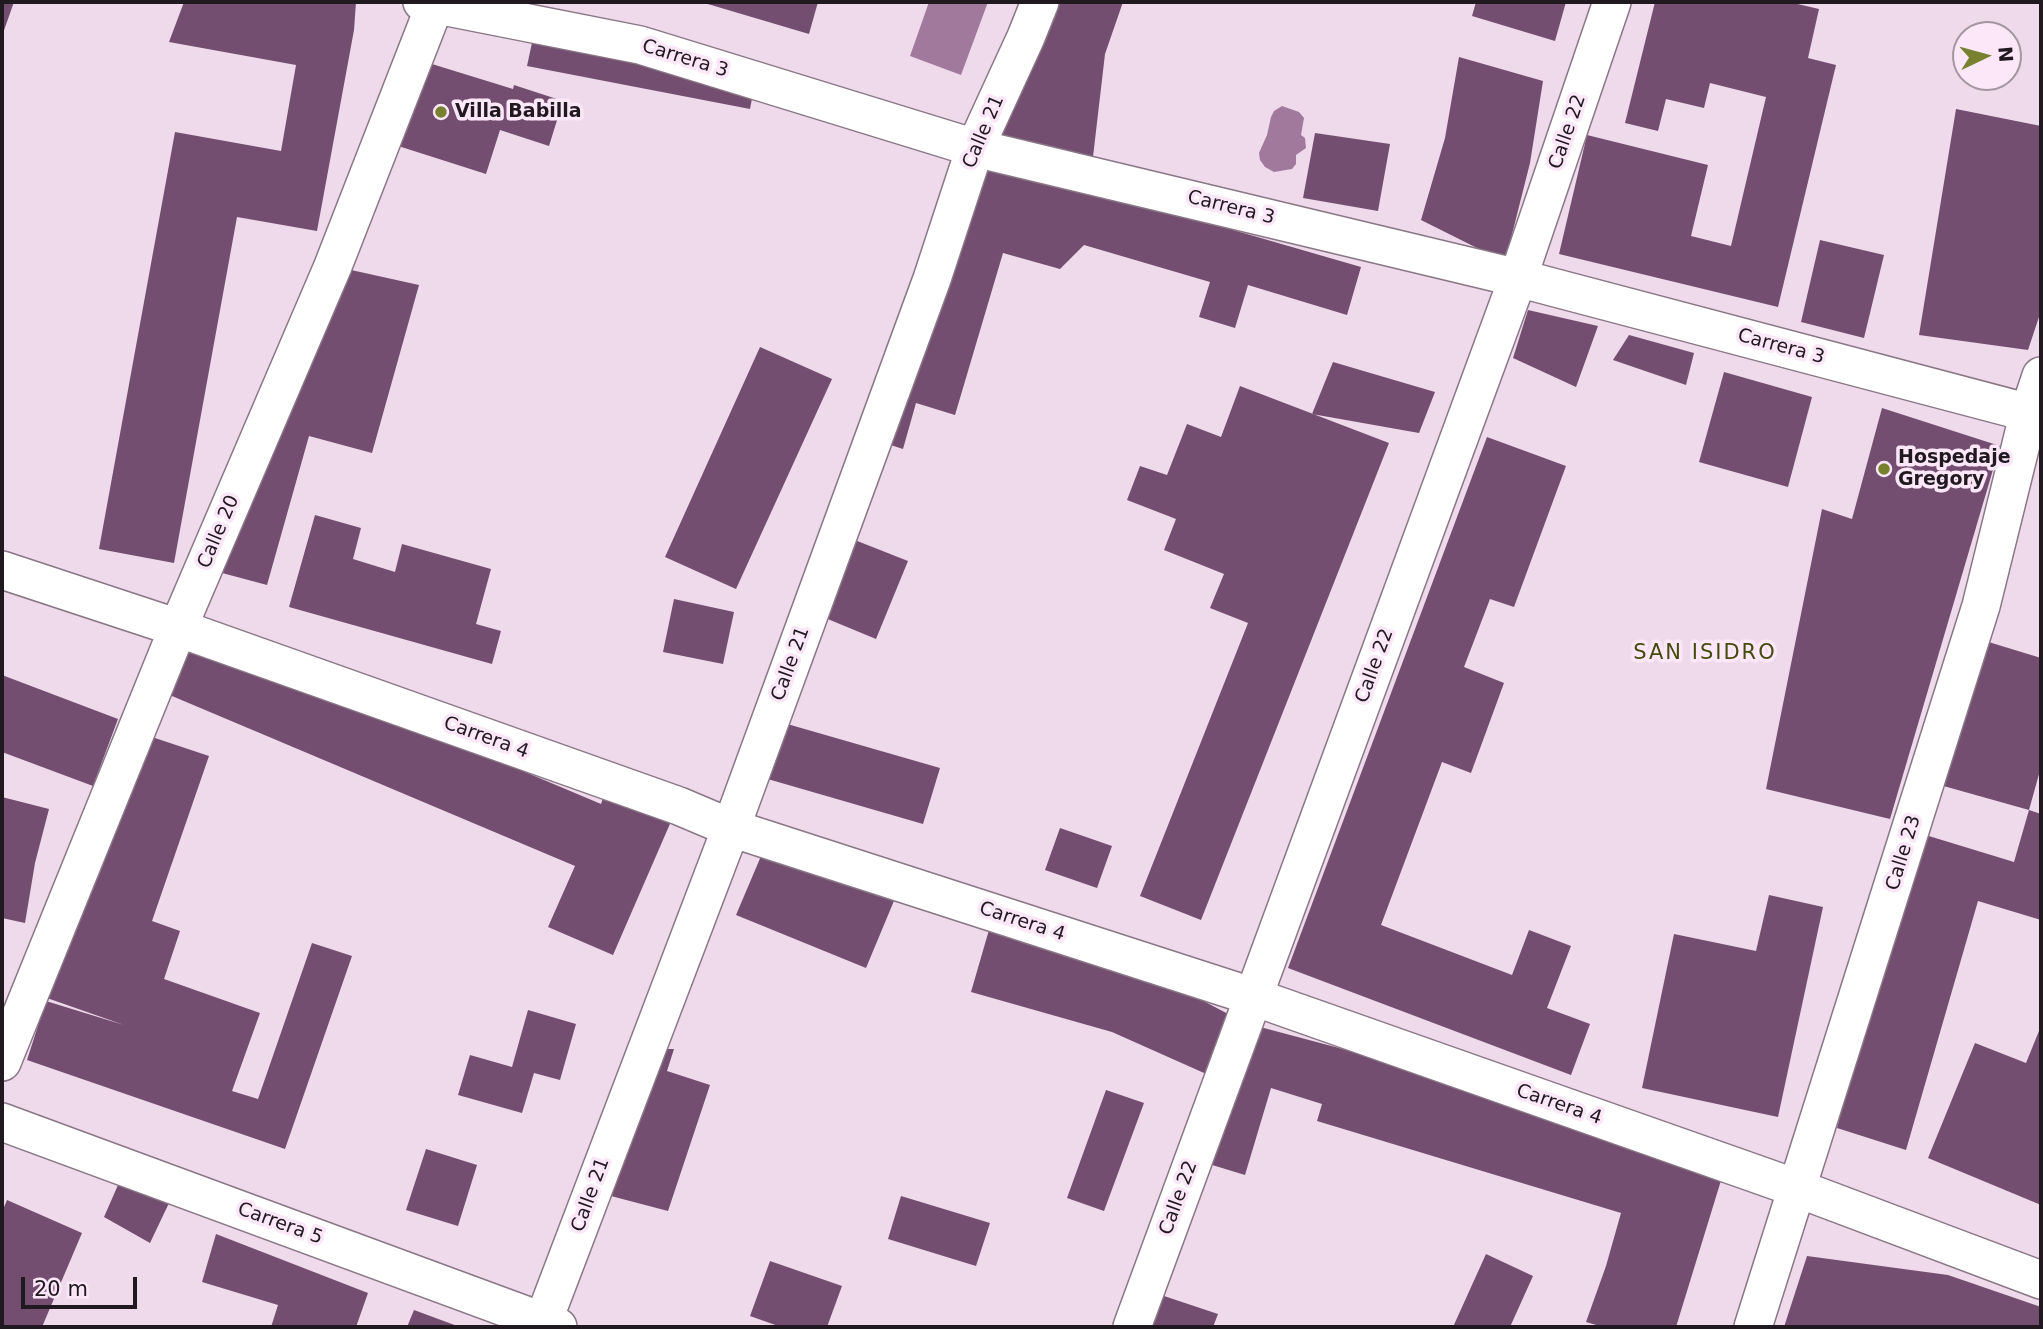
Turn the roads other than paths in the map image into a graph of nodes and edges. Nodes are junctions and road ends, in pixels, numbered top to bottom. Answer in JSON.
{"nodes":[{"id":1,"x":1040,"y":2,"type":"edge"},
{"id":2,"x":1612,"y":2,"type":"edge"},
{"id":3,"x":431,"y":3,"type":"edge"},
{"id":4,"x":975,"y":148,"type":"junction"},
{"id":5,"x":1518,"y":278,"type":"junction"},
{"id":6,"x":2041,"y":376,"type":"edge"},
{"id":7,"x":2035,"y":414,"type":"edge"},
{"id":8,"x":2,"y":570,"type":"edge"},
{"id":9,"x":178,"y":628,"type":"junction"},
{"id":10,"x":731,"y":828,"type":"junction"},
{"id":11,"x":1254,"y":997,"type":"junction"},
{"id":12,"x":2,"y":1062,"type":"edge"},
{"id":13,"x":2,"y":1122,"type":"edge"},
{"id":14,"x":1799,"y":1189,"type":"junction"},
{"id":15,"x":2041,"y":1280,"type":"edge"},
{"id":16,"x":548,"y":1325,"type":"edge"},
{"id":17,"x":1132,"y":1327,"type":"edge"},
{"id":18,"x":1754,"y":1327,"type":"edge"}],
"edges":[{"from":1,"to":4,"type":"street","name":"Calle 21"},
{"from":2,"to":5,"type":"street","name":"Calle 22"},
{"from":3,"to":4,"type":"street","name":"Carrera 3"},
{"from":3,"to":9,"type":"street","name":"Calle 20"},
{"from":4,"to":5,"type":"street","name":"Carrera 3"},
{"from":4,"to":10,"type":"street","name":"Calle 21"},
{"from":5,"to":7,"type":"street","name":"Carrera 3"},
{"from":5,"to":11,"type":"street","name":"Calle 22"},
{"from":6,"to":7,"type":"street","name":"Calle 23"},
{"from":7,"to":14,"type":"street","name":"Calle 23"},
{"from":8,"to":9,"type":"street","name":"Carrera 4"},
{"from":9,"to":10,"type":"street","name":"Carrera 4"},
{"from":9,"to":12,"type":"street","name":"Calle 20"},
{"from":10,"to":11,"type":"street","name":"Carrera 4"},
{"from":10,"to":16,"type":"street","name":"Calle 21"},
{"from":11,"to":14,"type":"street","name":"Carrera 4"},
{"from":11,"to":17,"type":"street","name":"Calle 22"},
{"from":13,"to":16,"type":"street","name":"Carrera 5"},
{"from":14,"to":15,"type":"street","name":"Carrera 4"},
{"from":14,"to":18,"type":"street","name":"Calle 23"}]}
